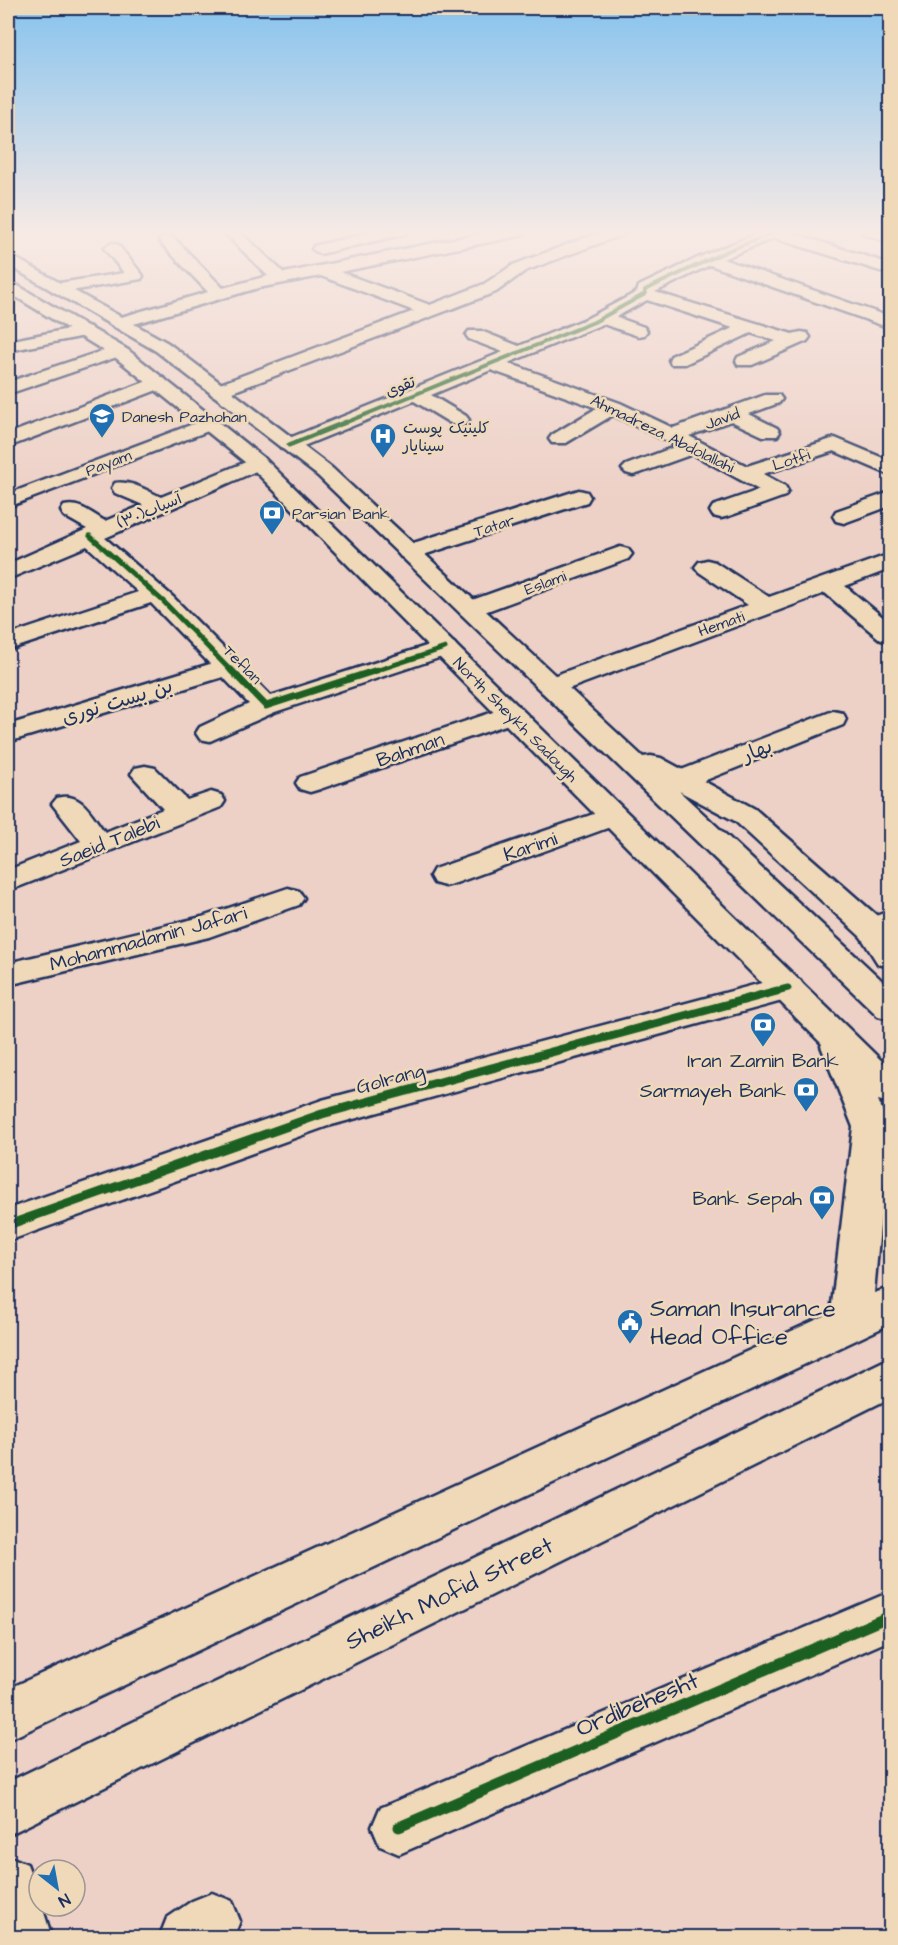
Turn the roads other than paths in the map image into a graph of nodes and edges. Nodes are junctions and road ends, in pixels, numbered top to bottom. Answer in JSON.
{"nodes":[{"id":1,"x":78,"y":322,"type":"edge"},
{"id":2,"x":117,"y":322,"type":"edge"},
{"id":3,"x":124,"y":322,"type":"edge"},
{"id":4,"x":402,"y":322,"type":"edge"},
{"id":5,"x":592,"y":322,"type":"edge"},
{"id":6,"x":616,"y":322,"type":"edge"},
{"id":7,"x":733,"y":322,"type":"edge"},
{"id":8,"x":120,"y":323,"type":"junction"},
{"id":9,"x":749,"y":327,"type":"junction"},
{"id":10,"x":84,"y":331,"type":"junction"},
{"id":11,"x":638,"y":331,"type":"dead end"},
{"id":12,"x":811,"y":333,"type":"dead end"},
{"id":13,"x":476,"y":335,"type":"dead end"},
{"id":14,"x":791,"y":340,"type":"junction"},
{"id":15,"x":8,"y":346,"type":"edge"},
{"id":16,"x":117,"y":351,"type":"junction"},
{"id":17,"x":519,"y":352,"type":"junction"},
{"id":18,"x":678,"y":360,"type":"dead end"},
{"id":19,"x":745,"y":361,"type":"dead end"},
{"id":20,"x":491,"y":364,"type":"junction"},
{"id":21,"x":158,"y":383,"type":"junction"},
{"id":22,"x":8,"y":388,"type":"edge"},
{"id":23,"x":219,"y":391,"type":"junction"},
{"id":24,"x":416,"y":394,"type":"junction"},
{"id":25,"x":772,"y":399,"type":"dead end"},
{"id":26,"x":613,"y":406,"type":"junction"},
{"id":27,"x":697,"y":410,"type":"dead end"},
{"id":28,"x":725,"y":416,"type":"junction"},
{"id":29,"x":459,"y":420,"type":"dead end"},
{"id":30,"x":209,"y":424,"type":"junction"},
{"id":31,"x":770,"y":432,"type":"dead end"},
{"id":32,"x":671,"y":436,"type":"junction"},
{"id":33,"x":559,"y":439,"type":"dead end"},
{"id":34,"x":8,"y":441,"type":"edge"},
{"id":35,"x":289,"y":445,"type":"junction"},
{"id":36,"x":694,"y":447,"type":"junction"},
{"id":37,"x":258,"y":464,"type":"junction"},
{"id":38,"x":889,"y":466,"type":"edge"},
{"id":39,"x":633,"y":469,"type":"dead end"},
{"id":40,"x":746,"y":473,"type":"junction"},
{"id":41,"x":123,"y":488,"type":"dead end"},
{"id":42,"x":579,"y":497,"type":"dead end"},
{"id":43,"x":891,"y":500,"type":"edge"},
{"id":44,"x":8,"y":501,"type":"edge"},
{"id":45,"x":161,"y":505,"type":"junction"},
{"id":46,"x":72,"y":511,"type":"dead end"},
{"id":47,"x":721,"y":511,"type":"dead end"},
{"id":48,"x":844,"y":516,"type":"dead end"},
{"id":49,"x":97,"y":533,"type":"junction"},
{"id":50,"x":409,"y":552,"type":"junction"},
{"id":51,"x":620,"y":554,"type":"dead end"},
{"id":52,"x":891,"y":561,"type":"edge"},
{"id":53,"x":14,"y":563,"type":"edge"},
{"id":54,"x":707,"y":567,"type":"dead end"},
{"id":55,"x":829,"y":584,"type":"junction"},
{"id":56,"x":155,"y":594,"type":"junction"},
{"id":57,"x":765,"y":606,"type":"junction"},
{"id":58,"x":470,"y":609,"type":"junction"},
{"id":59,"x":891,"y":635,"type":"edge"},
{"id":60,"x":501,"y":639,"type":"junction"},
{"id":61,"x":8,"y":643,"type":"edge"},
{"id":62,"x":448,"y":651,"type":"junction"},
{"id":63,"x":227,"y":667,"type":"junction"},
{"id":64,"x":551,"y":686,"type":"junction"},
{"id":65,"x":266,"y":706,"type":"junction"},
{"id":66,"x":511,"y":714,"type":"junction"},
{"id":67,"x":832,"y":719,"type":"dead end"},
{"id":68,"x":210,"y":733,"type":"dead end"},
{"id":69,"x":8,"y":734,"type":"edge"},
{"id":70,"x":611,"y":742,"type":"junction"},
{"id":71,"x":145,"y":774,"type":"dead end"},
{"id":72,"x":681,"y":780,"type":"junction"},
{"id":73,"x":310,"y":783,"type":"dead end"},
{"id":74,"x":211,"y":801,"type":"dead end"},
{"id":75,"x":67,"y":804,"type":"dead end"},
{"id":76,"x":182,"y":812,"type":"junction"},
{"id":77,"x":614,"y":816,"type":"junction"},
{"id":78,"x":100,"y":844,"type":"junction"},
{"id":79,"x":445,"y":876,"type":"dead end"},
{"id":80,"x":8,"y":881,"type":"edge"},
{"id":81,"x":288,"y":898,"type":"dead end"},
{"id":82,"x":881,"y":926,"type":"edge"},
{"id":83,"x":891,"y":956,"type":"edge"},
{"id":84,"x":8,"y":974,"type":"edge"},
{"id":85,"x":788,"y":988,"type":"junction"},
{"id":86,"x":891,"y":1007,"type":"edge"},
{"id":87,"x":833,"y":1033,"type":"junction"},
{"id":88,"x":891,"y":1090,"type":"edge"},
{"id":89,"x":8,"y":1225,"type":"edge"},
{"id":90,"x":891,"y":1305,"type":"edge"},
{"id":91,"x":850,"y":1324,"type":"junction"},
{"id":92,"x":891,"y":1377,"type":"edge"},
{"id":93,"x":891,"y":1616,"type":"edge"},
{"id":94,"x":8,"y":1715,"type":"edge"},
{"id":95,"x":8,"y":1809,"type":"edge"},
{"id":96,"x":399,"y":1827,"type":"dead end"},
{"id":97,"x":8,"y":1883,"type":"edge"},
{"id":98,"x":24,"y":1938,"type":"edge"}],
"edges":[{"from":1,"to":10,"type":"street","name":"North Sheykh Sadough"},
{"from":2,"to":8,"type":"street","name":"North Sheykh Sadough"},
{"from":3,"to":8,"type":"street"},
{"from":4,"to":23,"type":"street"},
{"from":5,"to":17,"type":"street","name":"تقوی"},
{"from":6,"to":11,"type":"street"},
{"from":7,"to":9,"type":"street"},
{"from":8,"to":23,"type":"street","name":"North Sheykh Sadough"},
{"from":9,"to":14,"type":"street"},
{"from":9,"to":18,"type":"street"},
{"from":10,"to":15,"type":"street"},
{"from":10,"to":16,"type":"street","name":"North Sheykh Sadough"},
{"from":12,"to":14,"type":"street"},
{"from":13,"to":17,"type":"street"},
{"from":14,"to":19,"type":"street"},
{"from":16,"to":21,"type":"street","name":"North Sheykh Sadough"},
{"from":16,"to":22,"type":"street"},
{"from":17,"to":20,"type":"street","name":"تقوی"},
{"from":20,"to":24,"type":"street","name":"تقوی"},
{"from":20,"to":26,"type":"street","name":"Ahmadreza Abdolallahi"},
{"from":21,"to":30,"type":"street","name":"North Sheykh Sadough"},
{"from":21,"to":34,"type":"street"},
{"from":23,"to":35,"type":"street","name":"North Sheykh Sadough"},
{"from":24,"to":29,"type":"street"},
{"from":24,"to":35,"type":"street","name":"تقوی"},
{"from":25,"to":28,"type":"street","name":"Javid"},
{"from":26,"to":32,"type":"street","name":"Ahmadreza Abdolallahi"},
{"from":26,"to":33,"type":"street"},
{"from":27,"to":28,"type":"street"},
{"from":28,"to":31,"type":"street"},
{"from":28,"to":32,"type":"street","name":"Javid"},
{"from":30,"to":37,"type":"street","name":"North Sheykh Sadough"},
{"from":30,"to":44,"type":"street","name":"Payam"},
{"from":32,"to":36,"type":"street","name":"Ahmadreza Abdolallahi"},
{"from":35,"to":50,"type":"street","name":"North Sheykh Sadough"},
{"from":36,"to":39,"type":"street"},
{"from":36,"to":40,"type":"street","name":"Ahmadreza Abdolallahi"},
{"from":37,"to":45,"type":"street","name":"آسیاب(۳۰)"},
{"from":37,"to":62,"type":"street","name":"North Sheykh Sadough"},
{"from":38,"to":40,"type":"street","name":"Lotfi"},
{"from":40,"to":47,"type":"street","name":"Ahmadreza Abdolallahi"},
{"from":41,"to":45,"type":"street"},
{"from":42,"to":50,"type":"street","name":"Tatar"},
{"from":43,"to":48,"type":"street"},
{"from":45,"to":49,"type":"street","name":"آسیاب(۳۰)"},
{"from":46,"to":49,"type":"street","name":"Teflan"},
{"from":49,"to":53,"type":"street","name":"آسیاب(۳۰)"},
{"from":49,"to":56,"type":"street","name":"Teflan"},
{"from":50,"to":58,"type":"street","name":"North Sheykh Sadough"},
{"from":51,"to":58,"type":"street","name":"Eslami"},
{"from":52,"to":55,"type":"street","name":"Hemati"},
{"from":54,"to":57,"type":"street"},
{"from":55,"to":57,"type":"street","name":"Hemati"},
{"from":55,"to":59,"type":"street"},
{"from":56,"to":61,"type":"street"},
{"from":56,"to":63,"type":"street","name":"Teflan"},
{"from":57,"to":64,"type":"street","name":"Hemati"},
{"from":58,"to":60,"type":"street","name":"North Sheykh Sadough"},
{"from":60,"to":62,"type":"street","name":"Teflan"},
{"from":60,"to":64,"type":"street","name":"North Sheykh Sadough"},
{"from":62,"to":65,"type":"street","name":"Teflan"},
{"from":62,"to":66,"type":"street","name":"North Sheykh Sadough"},
{"from":63,"to":65,"type":"street","name":"Teflan"},
{"from":63,"to":69,"type":"street","name":"بن بست نوری"},
{"from":64,"to":70,"type":"street","name":"North Sheykh Sadough"},
{"from":65,"to":68,"type":"street"},
{"from":66,"to":73,"type":"street","name":"Bahman"},
{"from":66,"to":77,"type":"street","name":"North Sheykh Sadough"},
{"from":67,"to":72,"type":"street","name":"بهار"},
{"from":70,"to":72,"type":"street"},
{"from":70,"to":86,"type":"street","name":"North Sheykh Sadough"},
{"from":71,"to":76,"type":"street"},
{"from":72,"to":82,"type":"street"},
{"from":74,"to":76,"type":"street","name":"Saeid Talebi"},
{"from":75,"to":78,"type":"street"},
{"from":76,"to":78,"type":"street","name":"Saeid Talebi"},
{"from":77,"to":79,"type":"street","name":"Karimi"},
{"from":77,"to":85,"type":"street","name":"North Sheykh Sadough"},
{"from":78,"to":80,"type":"street","name":"Saeid Talebi"},
{"from":81,"to":84,"type":"street","name":"Mohammadamin Jafari"},
{"from":82,"to":83,"type":"street"},
{"from":85,"to":87,"type":"street","name":"North Sheykh Sadough"},
{"from":85,"to":89,"type":"street","name":"Golrang"},
{"from":87,"to":88,"type":"street","name":"North Sheykh Sadough"},
{"from":87,"to":91,"type":"street"},
{"from":90,"to":91,"type":"street"},
{"from":91,"to":94,"type":"street"},
{"from":92,"to":95,"type":"street","name":"Sheikh Mofid Street"},
{"from":93,"to":96,"type":"street","name":"Ordibehesht"},
{"from":97,"to":98,"type":"street"}]}
